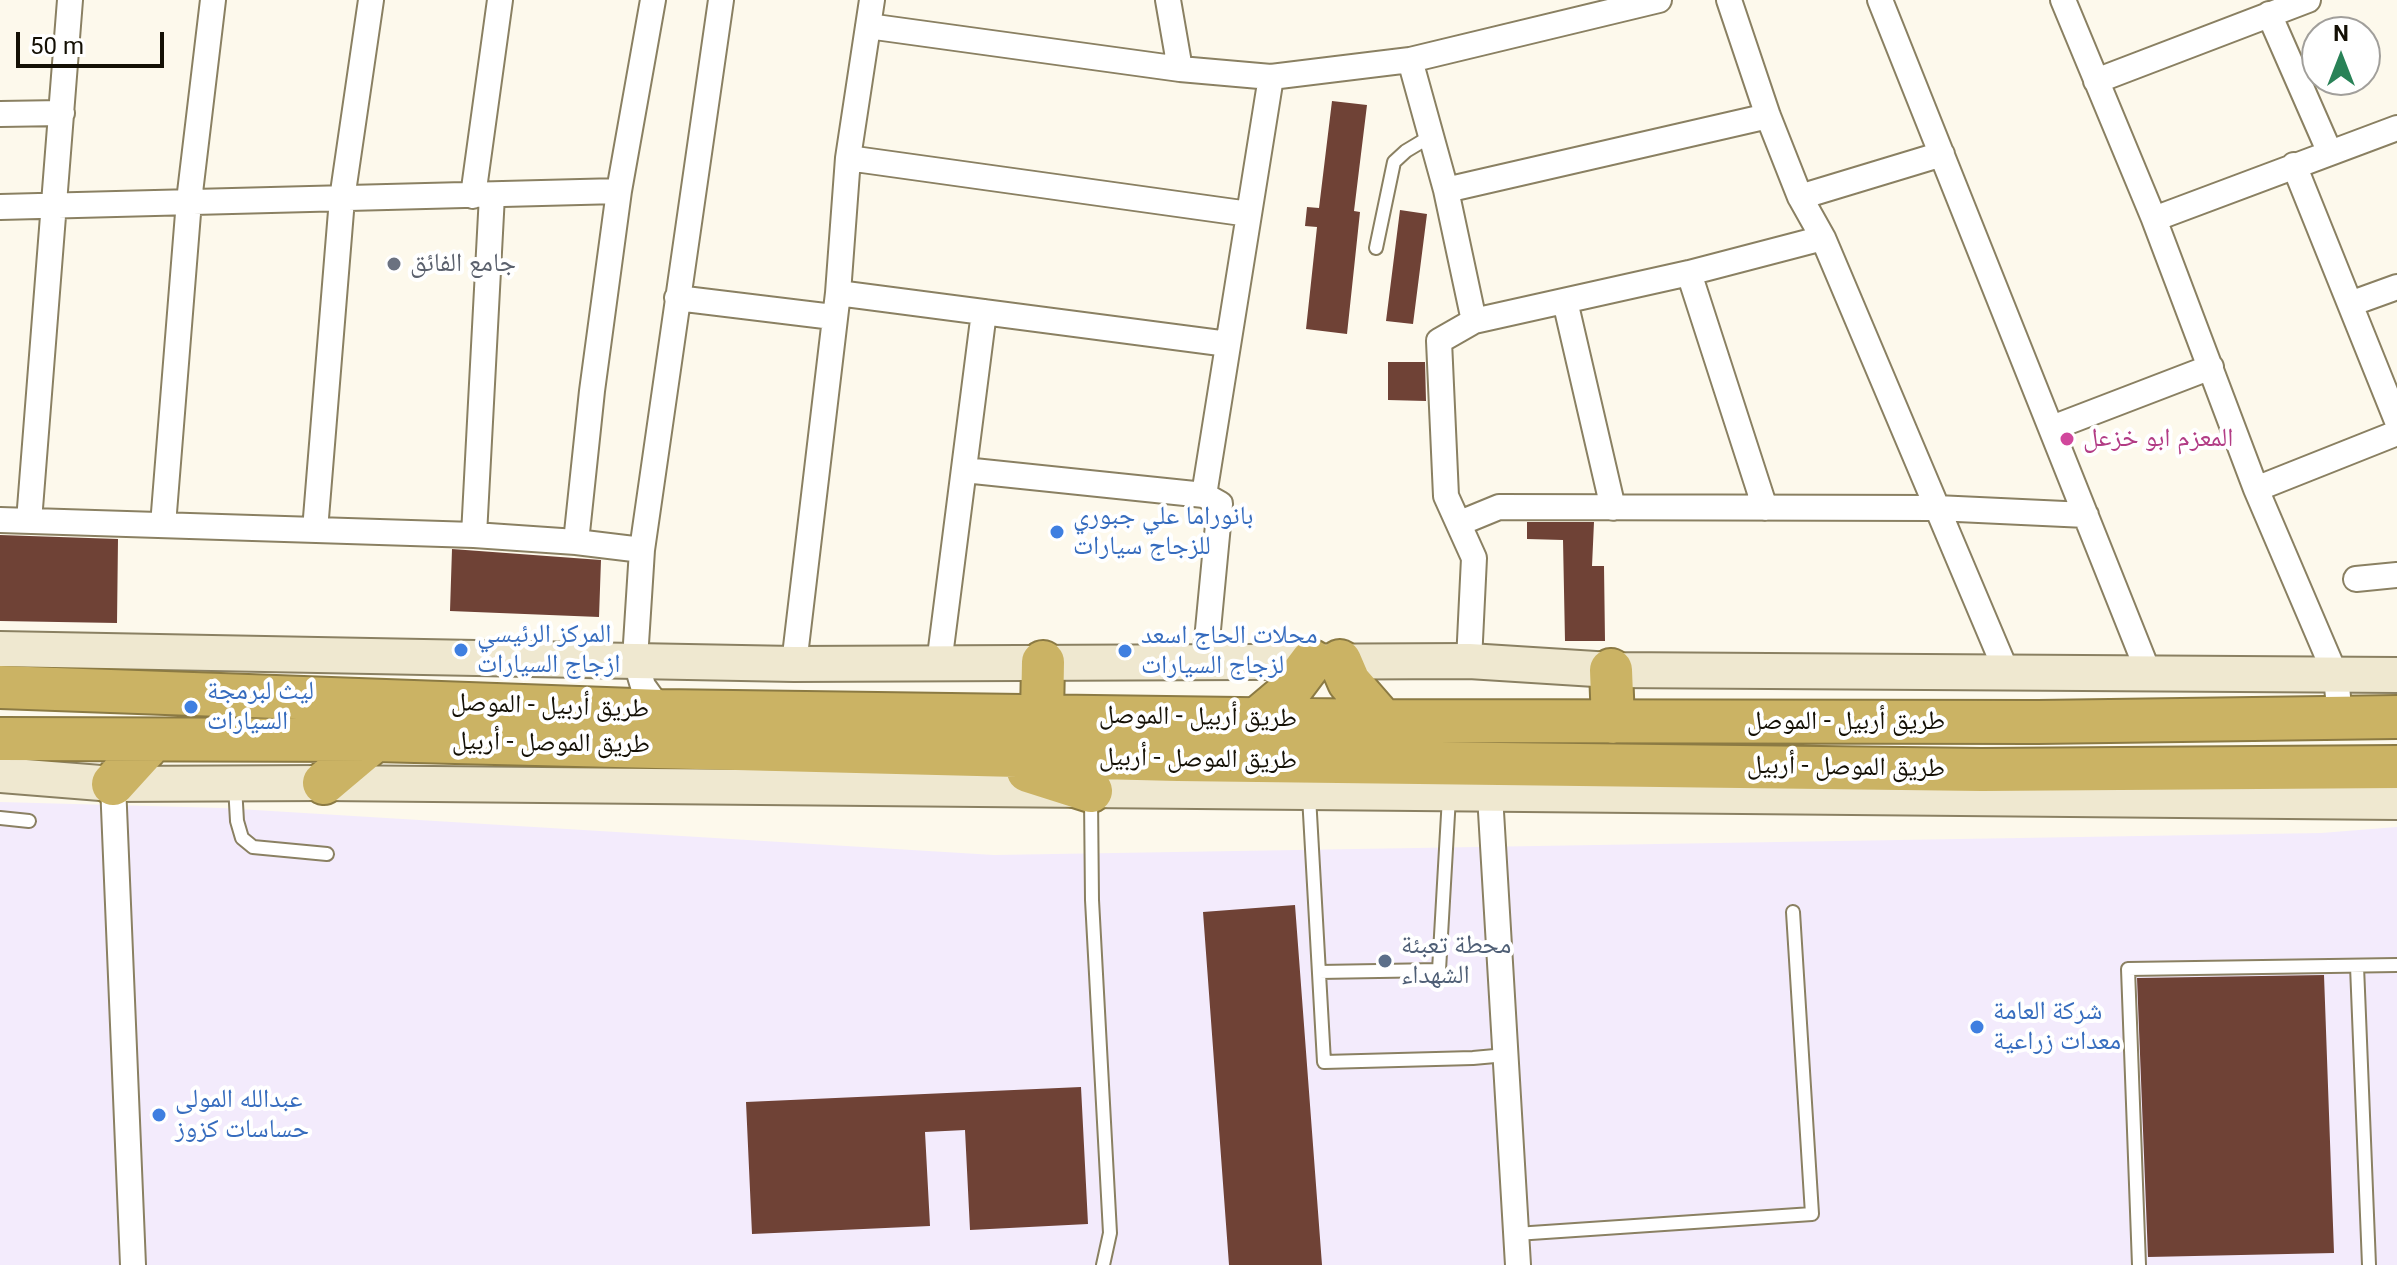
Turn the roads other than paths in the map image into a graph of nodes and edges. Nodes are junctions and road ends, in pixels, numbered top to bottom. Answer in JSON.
{"nodes":[{"id":1,"x":70,"y":0,"type":"edge"},
{"id":2,"x":213,"y":0,"type":"edge"},
{"id":3,"x":371,"y":0,"type":"edge"},
{"id":4,"x":500,"y":0,"type":"edge"},
{"id":5,"x":653,"y":0,"type":"edge"},
{"id":6,"x":721,"y":0,"type":"edge"},
{"id":7,"x":872,"y":0,"type":"edge"},
{"id":8,"x":1168,"y":0,"type":"edge"},
{"id":9,"x":1659,"y":0,"type":"edge"},
{"id":10,"x":1729,"y":0,"type":"edge"},
{"id":11,"x":1880,"y":0,"type":"edge"},
{"id":12,"x":2063,"y":0,"type":"edge"},
{"id":13,"x":2308,"y":0,"type":"edge"},
{"id":14,"x":2269,"y":14,"type":"junction"},
{"id":15,"x":868,"y":26,"type":"junction"},
{"id":16,"x":1410,"y":60,"type":"junction"},
{"id":17,"x":1180,"y":69,"type":"junction"},
{"id":18,"x":1271,"y":77,"type":"junction"},
{"id":19,"x":2096,"y":81,"type":"junction"},
{"id":20,"x":62,"y":113,"type":"junction"},
{"id":21,"x":0,"y":114,"type":"edge"},
{"id":22,"x":1768,"y":116,"type":"junction"},
{"id":23,"x":2397,"y":128,"type":"edge"},
{"id":24,"x":1431,"y":136,"type":"junction"},
{"id":25,"x":2330,"y":153,"type":"junction"},
{"id":26,"x":1942,"y":154,"type":"junction"},
{"id":27,"x":848,"y":158,"type":"junction"},
{"id":28,"x":2294,"y":165,"type":"junction"},
{"id":29,"x":1446,"y":190,"type":"junction"},
{"id":30,"x":619,"y":191,"type":"junction"},
{"id":31,"x":482,"y":195,"type":"junction"},
{"id":32,"x":1800,"y":197,"type":"junction"},
{"id":33,"x":342,"y":199,"type":"junction"},
{"id":34,"x":189,"y":201,"type":"junction"},
{"id":35,"x":55,"y":205,"type":"junction"},
{"id":36,"x":0,"y":207,"type":"edge"},
{"id":37,"x":1249,"y":214,"type":"junction"},
{"id":38,"x":2154,"y":219,"type":"junction"},
{"id":39,"x":1823,"y":238,"type":"junction"},
{"id":40,"x":1376,"y":248,"type":"dead end"},
{"id":41,"x":1689,"y":273,"type":"junction"},
{"id":42,"x":2397,"y":287,"type":"edge"},
{"id":43,"x":677,"y":298,"type":"junction"},
{"id":44,"x":1565,"y":301,"type":"junction"},
{"id":45,"x":2350,"y":304,"type":"junction"},
{"id":46,"x":836,"y":305,"type":"junction"},
{"id":47,"x":984,"y":312,"type":"junction"},
{"id":48,"x":1474,"y":321,"type":"junction"},
{"id":49,"x":1228,"y":344,"type":"junction"},
{"id":50,"x":2211,"y":367,"type":"junction"},
{"id":51,"x":2397,"y":421,"type":"edge"},
{"id":52,"x":2052,"y":428,"type":"junction"},
{"id":53,"x":2397,"y":433,"type":"edge"},
{"id":54,"x":964,"y":470,"type":"junction"},
{"id":55,"x":2256,"y":489,"type":"junction"},
{"id":56,"x":1204,"y":495,"type":"junction"},
{"id":57,"x":1613,"y":508,"type":"junction"},
{"id":58,"x":1765,"y":508,"type":"junction"},
{"id":59,"x":1936,"y":508,"type":"junction"},
{"id":60,"x":2086,"y":515,"type":"junction"},
{"id":61,"x":0,"y":520,"type":"edge"},
{"id":62,"x":29,"y":521,"type":"junction"},
{"id":63,"x":1460,"y":523,"type":"junction"},
{"id":64,"x":163,"y":525,"type":"junction"},
{"id":65,"x":315,"y":530,"type":"junction"},
{"id":66,"x":474,"y":535,"type":"junction"},
{"id":67,"x":576,"y":542,"type":"junction"},
{"id":68,"x":642,"y":550,"type":"junction"},
{"id":69,"x":2397,"y":575,"type":"edge"},
{"id":70,"x":2356,"y":579,"type":"dead end"},
{"id":71,"x":0,"y":649,"type":"edge"},
{"id":72,"x":635,"y":659,"type":"junction"},
{"id":73,"x":1205,"y":661,"type":"junction"},
{"id":74,"x":1326,"y":661,"type":"junction"},
{"id":75,"x":1469,"y":661,"type":"junction"},
{"id":76,"x":1043,"y":662,"type":"junction"},
{"id":77,"x":794,"y":664,"type":"junction"},
{"id":78,"x":939,"y":664,"type":"junction"},
{"id":79,"x":1611,"y":670,"type":"junction"},
{"id":80,"x":2007,"y":673,"type":"junction"},
{"id":81,"x":2149,"y":674,"type":"junction"},
{"id":82,"x":2397,"y":675,"type":"edge"},
{"id":83,"x":2336,"y":676,"type":"junction"},
{"id":84,"x":0,"y":687,"type":"edge"},
{"id":85,"x":1042,"y":716,"type":"junction"},
{"id":86,"x":2397,"y":717,"type":"edge"},
{"id":87,"x":2340,"y":718,"type":"junction"},
{"id":88,"x":1257,"y":719,"type":"junction"},
{"id":89,"x":1383,"y":721,"type":"junction"},
{"id":90,"x":1613,"y":722,"type":"junction"},
{"id":91,"x":661,"y":728,"type":"junction"},
{"id":92,"x":0,"y":739,"type":"edge"},
{"id":93,"x":153,"y":740,"type":"junction"},
{"id":94,"x":375,"y":740,"type":"junction"},
{"id":95,"x":985,"y":757,"type":"junction"},
{"id":96,"x":2397,"y":767,"type":"edge"},
{"id":97,"x":0,"y":775,"type":"edge"},
{"id":98,"x":1796,"y":782,"type":"junction"},
{"id":99,"x":235,"y":783,"type":"junction"},
{"id":100,"x":324,"y":783,"type":"junction"},
{"id":101,"x":113,"y":784,"type":"junction"},
{"id":102,"x":2303,"y":785,"type":"junction"},
{"id":103,"x":1091,"y":791,"type":"junction"},
{"id":104,"x":1309,"y":793,"type":"junction"},
{"id":105,"x":1449,"y":794,"type":"junction"},
{"id":106,"x":1490,"y":795,"type":"junction"},
{"id":107,"x":2397,"y":802,"type":"edge"},
{"id":108,"x":0,"y":818,"type":"edge"},
{"id":109,"x":29,"y":821,"type":"dead end"},
{"id":110,"x":327,"y":854,"type":"dead end"},
{"id":111,"x":1793,"y":912,"type":"dead end"},
{"id":112,"x":2397,"y":965,"type":"edge"},
{"id":113,"x":2357,"y":966,"type":"junction"},
{"id":114,"x":1319,"y":972,"type":"junction"},
{"id":115,"x":1506,"y":1055,"type":"junction"},
{"id":116,"x":1516,"y":1234,"type":"junction"},
{"id":117,"x":133,"y":1265,"type":"edge"},
{"id":118,"x":1103,"y":1265,"type":"edge"},
{"id":119,"x":1518,"y":1265,"type":"edge"},
{"id":120,"x":2139,"y":1265,"type":"edge"},
{"id":121,"x":2369,"y":1265,"type":"edge"}],
"edges":[{"from":1,"to":20,"type":"street"},
{"from":2,"to":34,"type":"street"},
{"from":3,"to":33,"type":"street"},
{"from":4,"to":31,"type":"street"},
{"from":5,"to":30,"type":"street"},
{"from":6,"to":43,"type":"street"},
{"from":7,"to":15,"type":"street"},
{"from":8,"to":17,"type":"street"},
{"from":9,"to":16,"type":"street"},
{"from":10,"to":22,"type":"street"},
{"from":11,"to":26,"type":"street"},
{"from":12,"to":19,"type":"street"},
{"from":13,"to":14,"type":"street"},
{"from":14,"to":19,"type":"street"},
{"from":14,"to":25,"type":"street"},
{"from":15,"to":17,"type":"street"},
{"from":15,"to":27,"type":"street"},
{"from":16,"to":18,"type":"street"},
{"from":16,"to":24,"type":"street"},
{"from":17,"to":18,"type":"street"},
{"from":18,"to":37,"type":"street"},
{"from":19,"to":38,"type":"street"},
{"from":20,"to":21,"type":"street"},
{"from":20,"to":35,"type":"street"},
{"from":22,"to":29,"type":"street"},
{"from":22,"to":32,"type":"street"},
{"from":23,"to":25,"type":"street"},
{"from":24,"to":29,"type":"street"},
{"from":24,"to":40,"type":"lane"},
{"from":25,"to":28,"type":"street"},
{"from":26,"to":32,"type":"street"},
{"from":26,"to":52,"type":"street"},
{"from":27,"to":37,"type":"street"},
{"from":27,"to":46,"type":"street"},
{"from":28,"to":38,"type":"street"},
{"from":28,"to":45,"type":"street"},
{"from":29,"to":48,"type":"street"},
{"from":30,"to":31,"type":"street"},
{"from":30,"to":67,"type":"street"},
{"from":31,"to":33,"type":"street"},
{"from":31,"to":66,"type":"street"},
{"from":32,"to":39,"type":"street"},
{"from":33,"to":34,"type":"street"},
{"from":33,"to":65,"type":"street"},
{"from":34,"to":35,"type":"street"},
{"from":34,"to":64,"type":"street"},
{"from":35,"to":36,"type":"street"},
{"from":35,"to":62,"type":"street"},
{"from":37,"to":49,"type":"street"},
{"from":38,"to":50,"type":"street"},
{"from":39,"to":41,"type":"street"},
{"from":39,"to":59,"type":"street"},
{"from":41,"to":44,"type":"street"},
{"from":41,"to":58,"type":"street"},
{"from":42,"to":45,"type":"street"},
{"from":43,"to":46,"type":"street"},
{"from":43,"to":68,"type":"street"},
{"from":44,"to":48,"type":"street"},
{"from":44,"to":57,"type":"street"},
{"from":45,"to":51,"type":"street"},
{"from":46,"to":47,"type":"street"},
{"from":46,"to":77,"type":"street"},
{"from":47,"to":49,"type":"street"},
{"from":47,"to":54,"type":"street"},
{"from":48,"to":63,"type":"street"},
{"from":49,"to":56,"type":"street"},
{"from":50,"to":52,"type":"street"},
{"from":50,"to":55,"type":"street"},
{"from":52,"to":60,"type":"street"},
{"from":53,"to":55,"type":"street"},
{"from":54,"to":56,"type":"street"},
{"from":54,"to":78,"type":"street"},
{"from":55,"to":83,"type":"street"},
{"from":56,"to":73,"type":"street"},
{"from":57,"to":58,"type":"street"},
{"from":57,"to":63,"type":"street"},
{"from":58,"to":59,"type":"street"},
{"from":59,"to":60,"type":"street"},
{"from":59,"to":80,"type":"street"},
{"from":60,"to":81,"type":"street"},
{"from":61,"to":62,"type":"street"},
{"from":62,"to":64,"type":"street"},
{"from":63,"to":75,"type":"street"},
{"from":64,"to":65,"type":"street"},
{"from":65,"to":66,"type":"street"},
{"from":66,"to":67,"type":"street"},
{"from":67,"to":68,"type":"street"},
{"from":68,"to":72,"type":"street"},
{"from":69,"to":70,"type":"street"},
{"from":71,"to":72,"type":"main road"},
{"from":72,"to":77,"type":"main road"},
{"from":72,"to":91,"type":"street"},
{"from":73,"to":74,"type":"main road"},
{"from":73,"to":76,"type":"main road"},
{"from":74,"to":75,"type":"main road"},
{"from":74,"to":88,"type":"highway"},
{"from":74,"to":89,"type":"highway"},
{"from":75,"to":79,"type":"main road"},
{"from":76,"to":78,"type":"main road"},
{"from":76,"to":85,"type":"highway"},
{"from":77,"to":78,"type":"main road"},
{"from":79,"to":80,"type":"main road"},
{"from":79,"to":90,"type":"highway"},
{"from":80,"to":81,"type":"main road"},
{"from":81,"to":83,"type":"main road"},
{"from":82,"to":83,"type":"main road"},
{"from":83,"to":87,"type":"street"},
{"from":84,"to":91,"type":"highway","name":"طريق أربيل - الموصل"},
{"from":85,"to":88,"type":"highway","name":"طريق أربيل - الموصل"},
{"from":85,"to":91,"type":"highway","name":"طريق أربيل - الموصل"},
{"from":86,"to":87,"type":"highway","name":"طريق أربيل - الموصل"},
{"from":87,"to":90,"type":"highway","name":"طريق أربيل - الموصل"},
{"from":88,"to":89,"type":"highway","name":"طريق أربيل - الموصل"},
{"from":89,"to":90,"type":"highway","name":"طريق أربيل - الموصل"},
{"from":91,"to":94,"type":"highway","name":"طريق الموصل - أربيل"},
{"from":91,"to":95,"type":"highway","name":"طريق الموصل - أربيل"},
{"from":92,"to":93,"type":"highway","name":"طريق الموصل - أربيل"},
{"from":93,"to":94,"type":"highway","name":"طريق الموصل - أربيل"},
{"from":93,"to":101,"type":"highway"},
{"from":94,"to":100,"type":"highway"},
{"from":95,"to":98,"type":"highway","name":"طريق الموصل - أربيل"},
{"from":95,"to":103,"type":"highway"},
{"from":96,"to":102,"type":"highway","name":"طريق الموصل - أربيل"},
{"from":97,"to":101,"type":"main road"},
{"from":98,"to":102,"type":"highway","name":"طريق الموصل - أربيل"},
{"from":98,"to":106,"type":"main road"},
{"from":99,"to":100,"type":"main road"},
{"from":99,"to":101,"type":"main road"},
{"from":99,"to":110,"type":"lane"},
{"from":100,"to":103,"type":"main road"},
{"from":101,"to":117,"type":"street"},
{"from":102,"to":107,"type":"main road"},
{"from":103,"to":104,"type":"main road"},
{"from":103,"to":118,"type":"lane"},
{"from":104,"to":105,"type":"main road"},
{"from":104,"to":114,"type":"lane"},
{"from":105,"to":106,"type":"main road"},
{"from":105,"to":114,"type":"lane"},
{"from":106,"to":115,"type":"street"},
{"from":108,"to":109,"type":"lane"},
{"from":111,"to":116,"type":"lane"},
{"from":112,"to":113,"type":"lane"},
{"from":113,"to":120,"type":"lane"},
{"from":113,"to":121,"type":"lane"},
{"from":114,"to":115,"type":"lane"},
{"from":115,"to":116,"type":"street"},
{"from":116,"to":119,"type":"street"}]}
